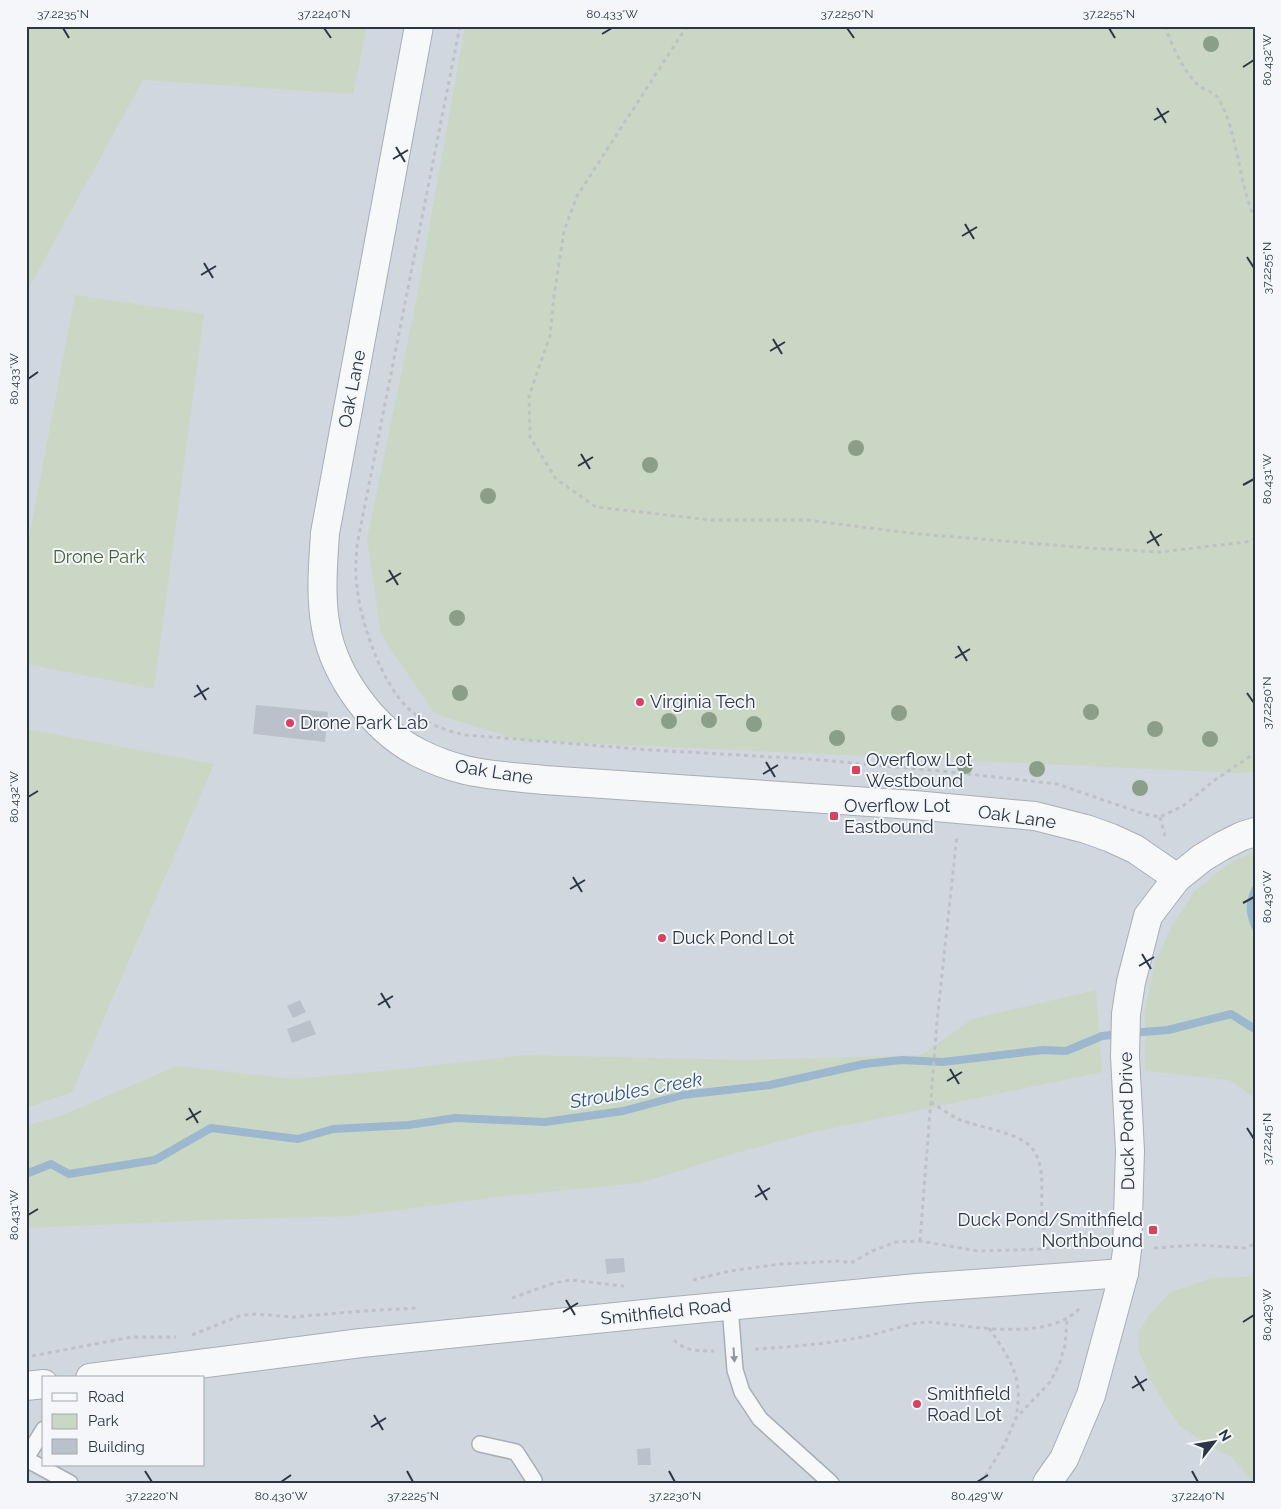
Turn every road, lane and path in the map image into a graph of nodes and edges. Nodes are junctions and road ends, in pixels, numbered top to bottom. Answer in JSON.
{"nodes":[{"id":1,"x":419,"y":26,"type":"edge"},
{"id":2,"x":460,"y":26,"type":"edge"},
{"id":3,"x":686,"y":26,"type":"edge"},
{"id":4,"x":1165,"y":26,"type":"edge"},
{"id":5,"x":1255,"y":220,"type":"edge"},
{"id":6,"x":1255,"y":539,"type":"edge"},
{"id":7,"x":1255,"y":753,"type":"edge"},
{"id":8,"x":957,"y":827,"type":"dead end"},
{"id":9,"x":1255,"y":832,"type":"edge"},
{"id":10,"x":1177,"y":878,"type":"junction"},
{"id":11,"x":931,"y":1102,"type":"junction"},
{"id":12,"x":920,"y":1241,"type":"junction"},
{"id":13,"x":1255,"y":1244,"type":"edge"},
{"id":14,"x":1150,"y":1248,"type":"dead end"},
{"id":15,"x":1124,"y":1273,"type":"junction"},
{"id":16,"x":690,"y":1281,"type":"dead end"},
{"id":17,"x":631,"y":1287,"type":"dead end"},
{"id":18,"x":508,"y":1300,"type":"dead end"},
{"id":19,"x":730,"y":1306,"type":"junction"},
{"id":20,"x":1082,"y":1306,"type":"dead end"},
{"id":21,"x":422,"y":1308,"type":"dead end"},
{"id":22,"x":1067,"y":1319,"type":"junction"},
{"id":23,"x":989,"y":1328,"type":"junction"},
{"id":24,"x":672,"y":1338,"type":"dead end"},
{"id":25,"x":752,"y":1349,"type":"dead end"},
{"id":26,"x":715,"y":1351,"type":"dead end"},
{"id":27,"x":26,"y":1356,"type":"edge"},
{"id":28,"x":105,"y":1376,"type":"edge"},
{"id":29,"x":42,"y":1384,"type":"edge"},
{"id":30,"x":26,"y":1386,"type":"edge"},
{"id":31,"x":1016,"y":1418,"type":"junction"},
{"id":32,"x":42,"y":1432,"type":"edge"},
{"id":33,"x":480,"y":1444,"type":"dead end"},
{"id":34,"x":26,"y":1458,"type":"edge"},
{"id":35,"x":70,"y":1483,"type":"edge"},
{"id":36,"x":534,"y":1483,"type":"edge"},
{"id":37,"x":831,"y":1483,"type":"edge"},
{"id":38,"x":981,"y":1483,"type":"edge"},
{"id":39,"x":1047,"y":1483,"type":"edge"}],
"edges":[{"from":1,"to":10,"type":"street","name":"Oak Lane"},
{"from":2,"to":7,"type":"path"},
{"from":3,"to":6,"type":"path"},
{"from":4,"to":5,"type":"path"},
{"from":8,"to":11,"type":"path"},
{"from":9,"to":10,"type":"street","name":"Duck Pond Drive"},
{"from":10,"to":15,"type":"street","name":"Duck Pond Drive"},
{"from":11,"to":12,"type":"path"},
{"from":11,"to":12,"type":"path"},
{"from":12,"to":16,"type":"path"},
{"from":13,"to":14,"type":"path"},
{"from":15,"to":19,"type":"street","name":"Smithfield Road"},
{"from":15,"to":39,"type":"street","name":"Duck Pond Drive"},
{"from":17,"to":18,"type":"path"},
{"from":19,"to":28,"type":"street","name":"Smithfield Road"},
{"from":19,"to":37,"type":"lane","one_way":true},
{"from":20,"to":22,"type":"path"},
{"from":21,"to":27,"type":"path"},
{"from":22,"to":23,"type":"path"},
{"from":22,"to":31,"type":"path"},
{"from":23,"to":25,"type":"path"},
{"from":23,"to":31,"type":"path"},
{"from":24,"to":26,"type":"path"},
{"from":29,"to":30,"type":"street"},
{"from":31,"to":38,"type":"path"},
{"from":32,"to":34,"type":"lane"},
{"from":33,"to":36,"type":"lane"},
{"from":34,"to":35,"type":"lane"}]}
